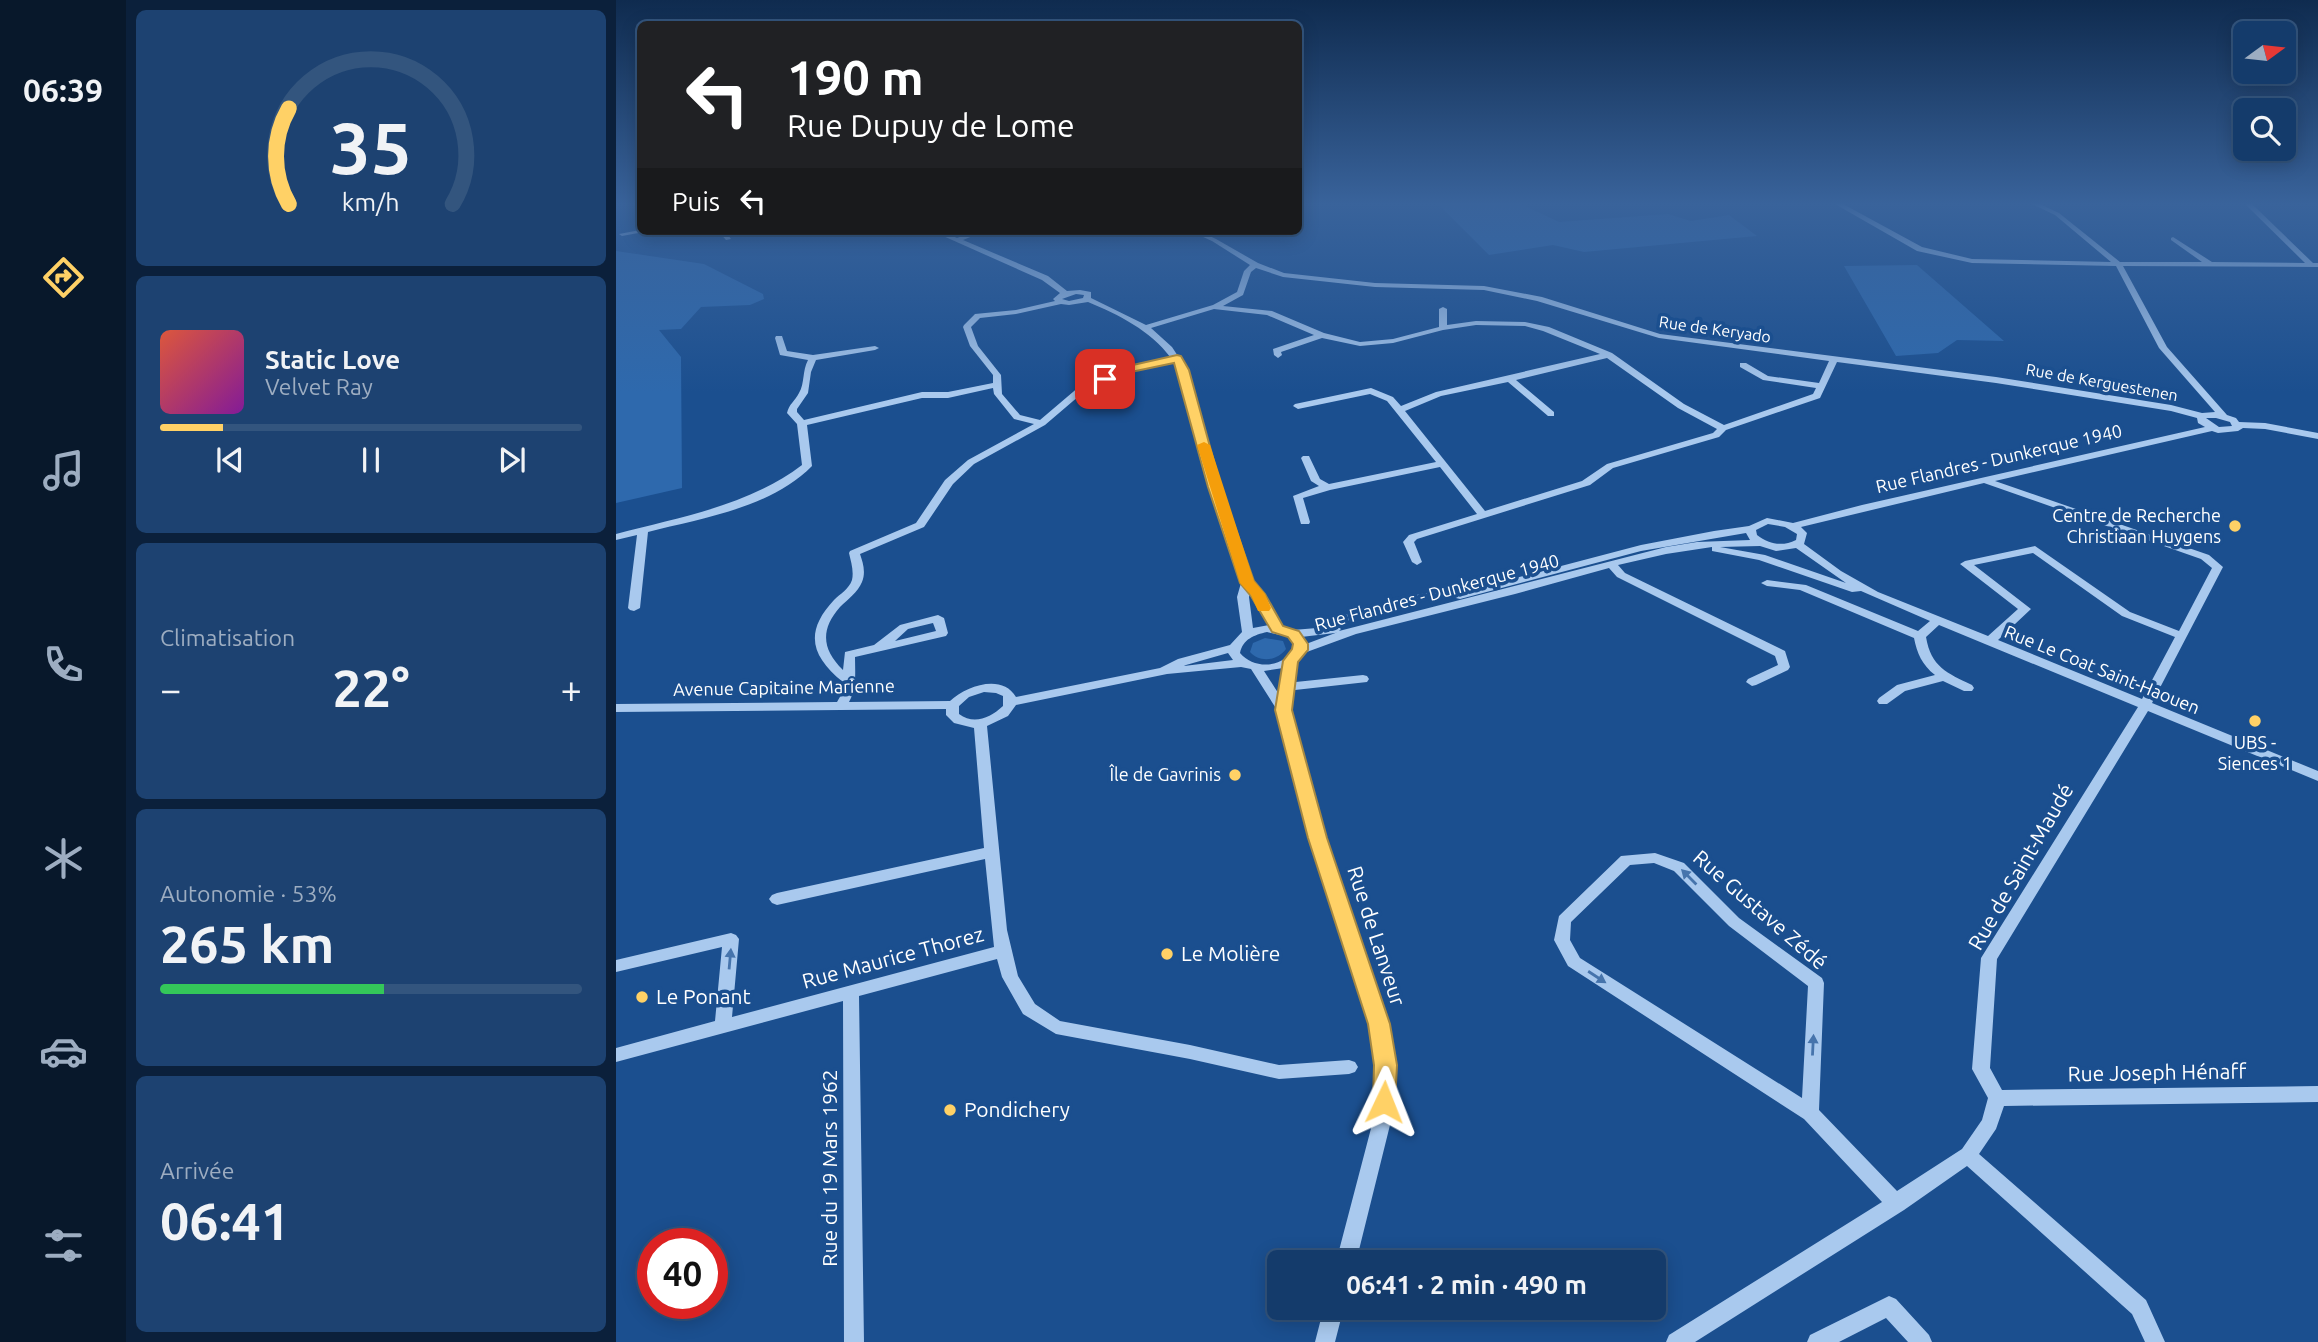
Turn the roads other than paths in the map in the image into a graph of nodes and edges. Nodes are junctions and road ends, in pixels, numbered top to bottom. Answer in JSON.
{"nodes":[{"id":1,"x":1019,"y":267,"type":"edge"},
{"id":2,"x":1253,"y":267,"type":"edge"},
{"id":3,"x":1260,"y":267,"type":"edge"},
{"id":4,"x":2120,"y":267,"type":"edge"},
{"id":5,"x":1066,"y":293,"type":"junction"},
{"id":6,"x":1087,"y":299,"type":"junction"},
{"id":7,"x":1060,"y":302,"type":"junction"},
{"id":8,"x":1214,"y":307,"type":"junction"},
{"id":9,"x":1443,"y":309,"type":"dead end"},
{"id":10,"x":1146,"y":327,"type":"junction"},
{"id":11,"x":1443,"y":328,"type":"junction"},
{"id":12,"x":1321,"y":335,"type":"junction"},
{"id":13,"x":779,"y":338,"type":"dead end"},
{"id":14,"x":874,"y":348,"type":"dead end"},
{"id":15,"x":1278,"y":355,"type":"dead end"},
{"id":16,"x":1609,"y":355,"type":"junction"},
{"id":17,"x":813,"y":358,"type":"junction"},
{"id":18,"x":1177,"y":359,"type":"junction"},
{"id":19,"x":1834,"y":360,"type":"junction"},
{"id":20,"x":1743,"y":365,"type":"dead end"},
{"id":21,"x":1510,"y":379,"type":"junction"},
{"id":22,"x":1996,"y":380,"type":"joint"},
{"id":23,"x":997,"y":385,"type":"junction"},
{"id":24,"x":1822,"y":386,"type":"junction"},
{"id":25,"x":1298,"y":406,"type":"dead end"},
{"id":26,"x":1399,"y":410,"type":"junction"},
{"id":27,"x":1551,"y":414,"type":"dead end"},
{"id":28,"x":2202,"y":416,"type":"junction"},
{"id":29,"x":2223,"y":416,"type":"junction"},
{"id":30,"x":802,"y":423,"type":"junction"},
{"id":31,"x":1042,"y":423,"type":"junction"},
{"id":32,"x":2238,"y":425,"type":"junction"},
{"id":33,"x":1723,"y":428,"type":"junction"},
{"id":34,"x":2212,"y":428,"type":"junction"},
{"id":35,"x":2318,"y":436,"type":"edge"},
{"id":36,"x":1306,"y":458,"type":"dead end"},
{"id":37,"x":1442,"y":464,"type":"junction"},
{"id":38,"x":1984,"y":480,"type":"junction"},
{"id":39,"x":1328,"y":487,"type":"junction"},
{"id":40,"x":1483,"y":515,"type":"junction"},
{"id":41,"x":1305,"y":522,"type":"dead end"},
{"id":42,"x":1794,"y":526,"type":"junction"},
{"id":43,"x":1751,"y":529,"type":"junction"},
{"id":44,"x":643,"y":530,"type":"junction"},
{"id":45,"x":616,"y":537,"type":"edge"},
{"id":46,"x":1761,"y":544,"type":"junction"},
{"id":47,"x":1798,"y":544,"type":"junction"},
{"id":48,"x":1777,"y":548,"type":"junction"},
{"id":49,"x":1665,"y":552,"type":"junction"},
{"id":50,"x":1761,"y":557,"type":"joint"},
{"id":51,"x":1417,"y":562,"type":"dead end"},
{"id":52,"x":1611,"y":564,"type":"junction"},
{"id":53,"x":1247,"y":583,"type":"junction"},
{"id":54,"x":1767,"y":583,"type":"dead end"},
{"id":55,"x":1846,"y":587,"type":"junction"},
{"id":56,"x":1874,"y":594,"type":"junction"},
{"id":57,"x":634,"y":608,"type":"dead end"},
{"id":58,"x":1937,"y":621,"type":"junction"},
{"id":59,"x":1277,"y":629,"type":"junction"},
{"id":60,"x":1248,"y":633,"type":"junction"},
{"id":61,"x":1293,"y":634,"type":"junction"},
{"id":62,"x":1920,"y":636,"type":"junction"},
{"id":63,"x":2182,"y":636,"type":"junction"},
{"id":64,"x":1989,"y":642,"type":"junction"},
{"id":65,"x":1234,"y":648,"type":"junction"},
{"id":66,"x":877,"y":649,"type":"junction"},
{"id":67,"x":1300,"y":650,"type":"junction"},
{"id":68,"x":1291,"y":661,"type":"junction"},
{"id":69,"x":1242,"y":663,"type":"junction"},
{"id":70,"x":1255,"y":667,"type":"junction"},
{"id":71,"x":1163,"y":670,"type":"junction"},
{"id":72,"x":1943,"y":677,"type":"junction"},
{"id":73,"x":1363,"y":679,"type":"dead end"},
{"id":74,"x":849,"y":681,"type":"junction"},
{"id":75,"x":1752,"y":682,"type":"dead end"},
{"id":76,"x":1286,"y":687,"type":"junction"},
{"id":77,"x":1968,"y":688,"type":"dead end"},
{"id":78,"x":1011,"y":702,"type":"junction"},
{"id":79,"x":1884,"y":702,"type":"dead end"},
{"id":80,"x":842,"y":704,"type":"junction"},
{"id":81,"x":953,"y":705,"type":"junction"},
{"id":82,"x":2144,"y":707,"type":"junction"},
{"id":83,"x":616,"y":708,"type":"edge"},
{"id":84,"x":1283,"y":710,"type":"junction"},
{"id":85,"x":980,"y":723,"type":"junction"},
{"id":86,"x":2318,"y":776,"type":"edge"},
{"id":87,"x":992,"y":852,"type":"junction"},
{"id":88,"x":776,"y":899,"type":"dead end"},
{"id":89,"x":1003,"y":951,"type":"junction"},
{"id":90,"x":616,"y":966,"type":"edge"},
{"id":91,"x":851,"y":994,"type":"junction"},
{"id":92,"x":723,"y":1027,"type":"junction"},
{"id":93,"x":616,"y":1055,"type":"edge"},
{"id":94,"x":1349,"y":1067,"type":"dead end"},
{"id":95,"x":2318,"y":1094,"type":"edge"},
{"id":96,"x":1997,"y":1098,"type":"junction"},
{"id":97,"x":1810,"y":1113,"type":"junction"},
{"id":98,"x":1968,"y":1155,"type":"junction"},
{"id":99,"x":1897,"y":1204,"type":"junction"},
{"id":100,"x":1349,"y":1250,"type":"edge"},
{"id":101,"x":1331,"y":1320,"type":"edge"},
{"id":102,"x":1679,"y":1341,"type":"edge"},
{"id":103,"x":854,"y":1342,"type":"edge"},
{"id":104,"x":1325,"y":1342,"type":"edge"},
{"id":105,"x":1817,"y":1342,"type":"edge"},
{"id":106,"x":1922,"y":1342,"type":"edge"},
{"id":107,"x":2155,"y":1342,"type":"edge"}],
"edges":[{"from":1,"to":5,"type":"street"},
{"from":2,"to":8,"type":"street"},
{"from":3,"to":19,"type":"street","name":"Rue de Keryado"},
{"from":4,"to":29,"type":"street"},
{"from":5,"to":6,"type":"street"},
{"from":5,"to":7,"type":"street"},
{"from":6,"to":7,"type":"street"},
{"from":6,"to":10,"type":"street"},
{"from":7,"to":23,"type":"street"},
{"from":8,"to":10,"type":"street"},
{"from":8,"to":12,"type":"street"},
{"from":9,"to":11,"type":"street"},
{"from":10,"to":18,"type":"street"},
{"from":11,"to":12,"type":"street"},
{"from":11,"to":16,"type":"street"},
{"from":12,"to":15,"type":"street"},
{"from":13,"to":17,"type":"street"},
{"from":14,"to":17,"type":"street"},
{"from":16,"to":21,"type":"street"},
{"from":16,"to":33,"type":"street"},
{"from":17,"to":30,"type":"street"},
{"from":18,"to":31,"type":"street"},
{"from":18,"to":53,"type":"street"},
{"from":19,"to":22,"type":"street","name":"Rue de Keryado"},
{"from":19,"to":24,"type":"street"},
{"from":20,"to":24,"type":"street"},
{"from":21,"to":26,"type":"street"},
{"from":21,"to":27,"type":"street"},
{"from":22,"to":28,"type":"street","name":"Rue de Kerguestenen"},
{"from":23,"to":30,"type":"street"},
{"from":23,"to":31,"type":"street"},
{"from":24,"to":33,"type":"street"},
{"from":25,"to":26,"type":"street"},
{"from":26,"to":37,"type":"street"},
{"from":28,"to":29,"type":"street","name":"Rue de Kerguestenen"},
{"from":28,"to":34,"type":"street"},
{"from":29,"to":32,"type":"street"},
{"from":30,"to":44,"type":"street"},
{"from":31,"to":74,"type":"street"},
{"from":32,"to":34,"type":"street","name":"Rue Flandres - Dunkerque 1940"},
{"from":32,"to":35,"type":"street"},
{"from":33,"to":40,"type":"street"},
{"from":34,"to":38,"type":"street","name":"Rue Flandres - Dunkerque 1940"},
{"from":36,"to":39,"type":"street"},
{"from":37,"to":39,"type":"street"},
{"from":37,"to":40,"type":"street"},
{"from":38,"to":42,"type":"street","name":"Rue Flandres - Dunkerque 1940"},
{"from":38,"to":63,"type":"street","name":"Rue de Saint-Maudé"},
{"from":39,"to":41,"type":"street"},
{"from":40,"to":51,"type":"street"},
{"from":42,"to":43,"type":"street","name":"Rue Flandres - Dunkerque 1940"},
{"from":42,"to":47,"type":"street"},
{"from":43,"to":46,"type":"street"},
{"from":43,"to":61,"type":"street","name":"Rue Flandres - Dunkerque 1940"},
{"from":44,"to":45,"type":"street"},
{"from":44,"to":57,"type":"street"},
{"from":46,"to":48,"type":"street","name":"Rue Flandres - Dunkerque 1940"},
{"from":46,"to":49,"type":"street","name":"Rue Flandres - Dunkerque 1940"},
{"from":47,"to":48,"type":"street"},
{"from":47,"to":56,"type":"street","name":"Rue Le Coat Saint-Haouen"},
{"from":48,"to":55,"type":"street","name":"Rue Le Coat Saint-Haouen"},
{"from":49,"to":50,"type":"street","name":"Rue Flandres - Dunkerque 1940"},
{"from":49,"to":52,"type":"street","name":"Rue Flandres - Dunkerque 1940"},
{"from":50,"to":55,"type":"street","name":"Rue Le Coat Saint-Haouen"},
{"from":52,"to":67,"type":"street","name":"Rue Flandres - Dunkerque 1940"},
{"from":52,"to":75,"type":"street"},
{"from":53,"to":59,"type":"street"},
{"from":53,"to":60,"type":"street"},
{"from":54,"to":62,"type":"street"},
{"from":55,"to":56,"type":"street","name":"Rue Le Coat Saint-Haouen"},
{"from":56,"to":58,"type":"street","name":"Rue Le Coat Saint-Haouen"},
{"from":58,"to":62,"type":"street"},
{"from":58,"to":64,"type":"street","name":"Rue Le Coat Saint-Haouen"},
{"from":59,"to":60,"type":"street"},
{"from":59,"to":61,"type":"street"},
{"from":60,"to":65,"type":"street"},
{"from":61,"to":67,"type":"street"},
{"from":62,"to":72,"type":"street"},
{"from":63,"to":64,"type":"street"},
{"from":63,"to":82,"type":"street","name":"Rue de Saint-Maudé"},
{"from":64,"to":82,"type":"street","name":"Rue Le Coat Saint-Haouen"},
{"from":65,"to":69,"type":"street"},
{"from":65,"to":71,"type":"street"},
{"from":66,"to":66,"type":"street"},
{"from":66,"to":74,"type":"street"},
{"from":67,"to":68,"type":"street"},
{"from":68,"to":70,"type":"street"},
{"from":68,"to":76,"type":"street","name":"Rue de Lanveur"},
{"from":69,"to":70,"type":"street"},
{"from":69,"to":71,"type":"street"},
{"from":70,"to":84,"type":"street","name":"Rue de Lanveur"},
{"from":71,"to":78,"type":"street"},
{"from":72,"to":77,"type":"street"},
{"from":72,"to":79,"type":"street"},
{"from":73,"to":76,"type":"street"},
{"from":74,"to":80,"type":"street"},
{"from":76,"to":84,"type":"street","name":"Rue de Lanveur"},
{"from":78,"to":81,"type":"street"},
{"from":78,"to":85,"type":"street"},
{"from":80,"to":81,"type":"street","name":"Avenue Capitaine Marienne"},
{"from":80,"to":83,"type":"street","name":"Avenue Capitaine Marienne"},
{"from":81,"to":85,"type":"street"},
{"from":82,"to":86,"type":"street","name":"Rue Le Coat Saint-Haouen"},
{"from":82,"to":96,"type":"street","name":"Rue de Saint-Maudé"},
{"from":84,"to":100,"type":"street","name":"Rue de Lanveur"},
{"from":85,"to":87,"type":"street"},
{"from":87,"to":88,"type":"street"},
{"from":87,"to":89,"type":"street"},
{"from":89,"to":91,"type":"street","name":"Rue Maurice Thorez"},
{"from":89,"to":94,"type":"street","name":"Rue Maurice Thorez"},
{"from":92,"to":90,"type":"street","one_way":true},
{"from":91,"to":92,"type":"street","name":"Rue Maurice Thorez"},
{"from":91,"to":103,"type":"street","name":"Rue du 19 Mars 1962"},
{"from":92,"to":93,"type":"street","name":"Rue Maurice Thorez"},
{"from":95,"to":96,"type":"street","name":"Rue Joseph Hénaff"},
{"from":96,"to":98,"type":"street"},
{"from":97,"to":97,"type":"street","name":"Rue Gustave Zédé","one_way":true},
{"from":97,"to":99,"type":"street","name":"Rue Gustave Zédé"},
{"from":98,"to":99,"type":"street"},
{"from":98,"to":107,"type":"street"},
{"from":99,"to":102,"type":"street"},
{"from":101,"to":104,"type":"street"},
{"from":105,"to":106,"type":"street"}]}
